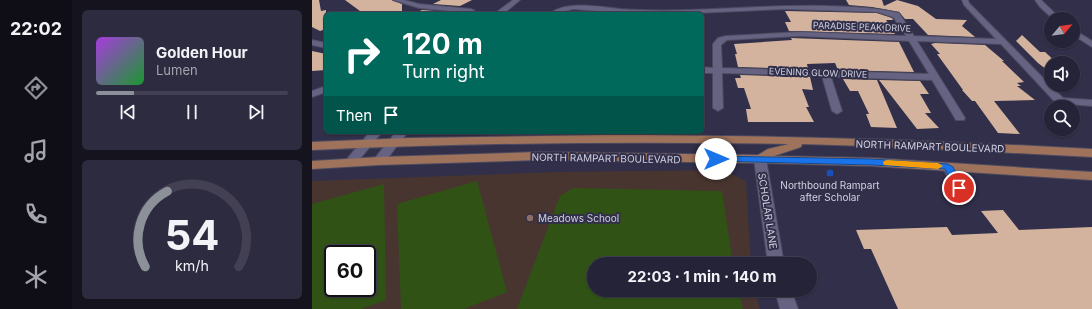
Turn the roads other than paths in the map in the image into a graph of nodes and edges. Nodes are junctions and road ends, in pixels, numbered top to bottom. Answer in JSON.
{"nodes":[{"id":1,"x":396,"y":0,"type":"edge"},
{"id":2,"x":517,"y":0,"type":"edge"},
{"id":3,"x":756,"y":0,"type":"edge"},
{"id":4,"x":965,"y":0,"type":"edge"},
{"id":5,"x":1038,"y":0,"type":"edge"},
{"id":6,"x":762,"y":8,"type":"junction"},
{"id":7,"x":470,"y":11,"type":"dead end"},
{"id":8,"x":501,"y":12,"type":"edge"},
{"id":9,"x":556,"y":12,"type":"edge"},
{"id":10,"x":635,"y":12,"type":"edge"},
{"id":11,"x":671,"y":12,"type":"edge"},
{"id":12,"x":1049,"y":12,"type":"edge"},
{"id":13,"x":1080,"y":36,"type":"edge"},
{"id":14,"x":912,"y":39,"type":"junction"},
{"id":15,"x":312,"y":42,"type":"edge"},
{"id":16,"x":1002,"y":42,"type":"junction"},
{"id":17,"x":324,"y":45,"type":"edge"},
{"id":18,"x":1092,"y":45,"type":"edge"},
{"id":19,"x":704,"y":70,"type":"edge"},
{"id":20,"x":718,"y":70,"type":"junction"},
{"id":21,"x":825,"y":72,"type":"junction"},
{"id":22,"x":935,"y":76,"type":"junction"},
{"id":23,"x":324,"y":90,"type":"edge"},
{"id":24,"x":312,"y":94,"type":"edge"},
{"id":25,"x":1092,"y":103,"type":"edge"},
{"id":26,"x":718,"y":108,"type":"dead end"},
{"id":27,"x":837,"y":111,"type":"dead end"},
{"id":28,"x":960,"y":118,"type":"dead end"},
{"id":29,"x":374,"y":134,"type":"edge"},
{"id":30,"x":400,"y":134,"type":"edge"},
{"id":31,"x":394,"y":142,"type":"junction"},
{"id":32,"x":812,"y":142,"type":"junction"},
{"id":33,"x":367,"y":143,"type":"junction"},
{"id":34,"x":312,"y":146,"type":"edge"},
{"id":35,"x":1092,"y":154,"type":"edge"},
{"id":36,"x":760,"y":159,"type":"junction"},
{"id":37,"x":379,"y":161,"type":"junction"},
{"id":38,"x":350,"y":163,"type":"junction"},
{"id":39,"x":312,"y":165,"type":"edge"},
{"id":40,"x":948,"y":167,"type":"junction"},
{"id":41,"x":1092,"y":176,"type":"edge"},
{"id":42,"x":963,"y":196,"type":"dead end"},
{"id":43,"x":775,"y":257,"type":"edge"},
{"id":44,"x":785,"y":297,"type":"edge"},
{"id":45,"x":789,"y":309,"type":"edge"}],
"edges":[{"from":1,"to":7,"type":"street"},
{"from":2,"to":8,"type":"street"},
{"from":3,"to":6,"type":"street"},
{"from":4,"to":16,"type":"street"},
{"from":5,"to":12,"type":"street"},
{"from":6,"to":11,"type":"street"},
{"from":6,"to":14,"type":"street"},
{"from":9,"to":10,"type":"street"},
{"from":13,"to":18,"type":"street"},
{"from":14,"to":16,"type":"street","name":"PARADISE PEAK DRIVE"},
{"from":14,"to":20,"type":"street","name":"PARADISE PEAK DRIVE"},
{"from":14,"to":22,"type":"street"},
{"from":15,"to":17,"type":"street"},
{"from":16,"to":25,"type":"street"},
{"from":19,"to":20,"type":"street","name":"EVENING GLOW DRIVE"},
{"from":20,"to":21,"type":"street","name":"EVENING GLOW DRIVE"},
{"from":20,"to":26,"type":"street"},
{"from":21,"to":22,"type":"street","name":"EVENING GLOW DRIVE"},
{"from":21,"to":27,"type":"street"},
{"from":22,"to":28,"type":"street"},
{"from":23,"to":24,"type":"street"},
{"from":29,"to":33,"type":"street"},
{"from":30,"to":31,"type":"street"},
{"from":31,"to":32,"type":"main road","name":"NORTH RAMPART BOULEVARD"},
{"from":31,"to":33,"type":"main road","name":"NORTH RAMPART BOULEVARD"},
{"from":31,"to":37,"type":"street"},
{"from":32,"to":35,"type":"main road","name":"NORTH RAMPART BOULEVARD"},
{"from":32,"to":36,"type":"main road"},
{"from":33,"to":34,"type":"main road","name":"NORTH RAMPART BOULEVARD"},
{"from":33,"to":38,"type":"street"},
{"from":36,"to":37,"type":"main road","name":"NORTH RAMPART BOULEVARD"},
{"from":36,"to":40,"type":"main road","name":"NORTH RAMPART BOULEVARD"},
{"from":36,"to":43,"type":"street","name":"SCHOLAR LANE"},
{"from":37,"to":38,"type":"main road","name":"NORTH RAMPART BOULEVARD"},
{"from":38,"to":39,"type":"main road","name":"NORTH RAMPART BOULEVARD"},
{"from":40,"to":41,"type":"main road","name":"NORTH RAMPART BOULEVARD"},
{"from":40,"to":42,"type":"street"},
{"from":44,"to":45,"type":"street"}]}
